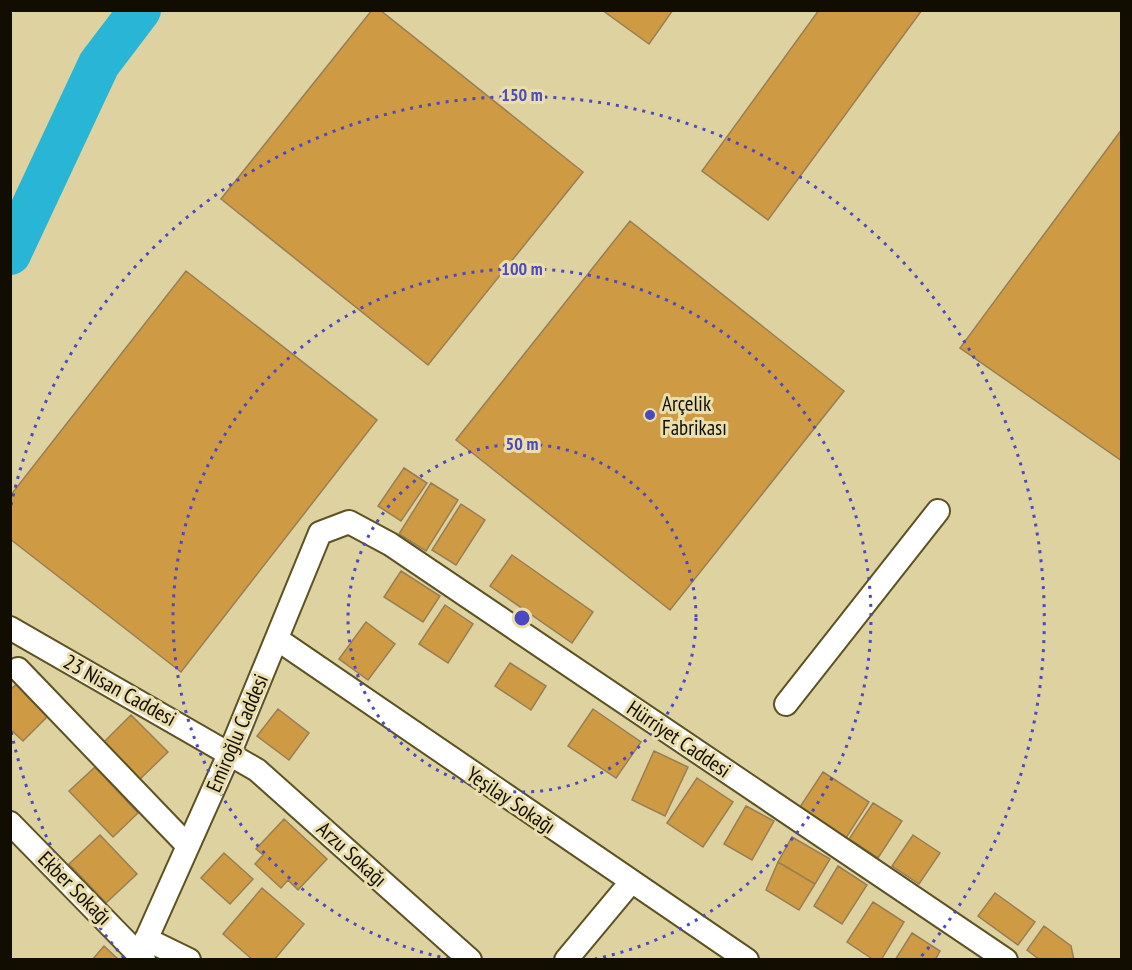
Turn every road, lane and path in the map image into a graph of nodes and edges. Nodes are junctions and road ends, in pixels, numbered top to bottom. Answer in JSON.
{"nodes":[{"id":1,"x":938,"y":511,"type":"dead end"},
{"id":2,"x":349,"y":522,"type":"joint"},
{"id":3,"x":10,"y":628,"type":"edge"},
{"id":4,"x":277,"y":639,"type":"junction"},
{"id":5,"x":41,"y":645,"type":"junction"},
{"id":6,"x":14,"y":673,"type":"edge"},
{"id":7,"x":786,"y":704,"type":"dead end"},
{"id":8,"x":230,"y":752,"type":"junction"},
{"id":9,"x":10,"y":823,"type":"edge"},
{"id":10,"x":188,"y":846,"type":"junction"},
{"id":11,"x":631,"y":882,"type":"junction"},
{"id":12,"x":142,"y":953,"type":"edge"},
{"id":13,"x":189,"y":960,"type":"edge"},
{"id":14,"x":470,"y":960,"type":"edge"},
{"id":15,"x":566,"y":960,"type":"edge"},
{"id":16,"x":747,"y":960,"type":"edge"},
{"id":17,"x":1006,"y":960,"type":"edge"}],
"edges":[{"from":1,"to":7,"type":"street"},
{"from":2,"to":4,"type":"street","name":"Emiroğlu Caddesi"},
{"from":2,"to":17,"type":"street","name":"Hürriyet Caddesi"},
{"from":3,"to":5,"type":"street","name":"23 Nisan Caddesi"},
{"from":4,"to":8,"type":"street","name":"Emiroğlu Caddesi"},
{"from":4,"to":11,"type":"street","name":"Yeşilay Sokağı"},
{"from":5,"to":6,"type":"street"},
{"from":5,"to":8,"type":"street","name":"23 Nisan Caddesi"},
{"from":6,"to":10,"type":"street"},
{"from":8,"to":10,"type":"street","name":"Emiroğlu Caddesi"},
{"from":8,"to":14,"type":"street","name":"Arzu Sokağı"},
{"from":9,"to":12,"type":"street","name":"Ekber Sokağı"},
{"from":10,"to":12,"type":"street","name":"Emiroğlu Caddesi"},
{"from":11,"to":15,"type":"street"},
{"from":11,"to":16,"type":"street","name":"Yeşilay Sokağı"},
{"from":12,"to":13,"type":"street","name":"Ekber Sokağı"}]}
